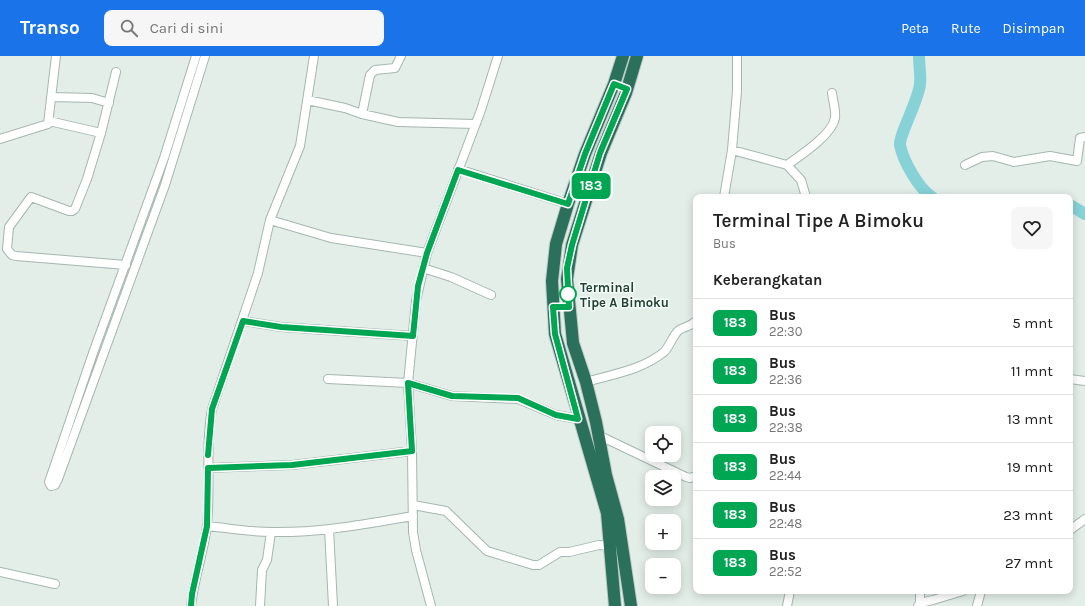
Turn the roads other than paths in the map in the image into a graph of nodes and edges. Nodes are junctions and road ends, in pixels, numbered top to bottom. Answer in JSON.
{"nodes":[{"id":1,"x":56,"y":56,"type":"edge"},
{"id":2,"x":196,"y":56,"type":"edge"},
{"id":3,"x":205,"y":56,"type":"edge"},
{"id":4,"x":314,"y":56,"type":"edge"},
{"id":5,"x":400,"y":56,"type":"edge"},
{"id":6,"x":498,"y":56,"type":"edge"},
{"id":7,"x":623,"y":56,"type":"edge"},
{"id":8,"x":637,"y":56,"type":"edge"},
{"id":9,"x":737,"y":56,"type":"edge"},
{"id":10,"x":116,"y":72,"type":"dead end"},
{"id":11,"x":614,"y":84,"type":"junction"},
{"id":12,"x":627,"y":89,"type":"junction"},
{"id":13,"x":832,"y":93,"type":"dead end"},
{"id":14,"x":52,"y":97,"type":"junction"},
{"id":15,"x":307,"y":100,"type":"junction"},
{"id":16,"x":109,"y":103,"type":"junction"},
{"id":17,"x":362,"y":114,"type":"junction"},
{"id":18,"x":49,"y":121,"type":"junction"},
{"id":19,"x":475,"y":124,"type":"junction"},
{"id":20,"x":100,"y":133,"type":"junction"},
{"id":21,"x":1085,"y":137,"type":"edge"},
{"id":22,"x":0,"y":140,"type":"edge"},
{"id":23,"x":732,"y":150,"type":"junction"},
{"id":24,"x":164,"y":158,"type":"junction"},
{"id":25,"x":173,"y":160,"type":"junction"},
{"id":26,"x":1081,"y":162,"type":"edge"},
{"id":27,"x":787,"y":165,"type":"junction"},
{"id":28,"x":965,"y":165,"type":"dead end"},
{"id":29,"x":458,"y":170,"type":"junction"},
{"id":30,"x":725,"y":194,"type":"edge"},
{"id":31,"x":805,"y":194,"type":"edge"},
{"id":32,"x":568,"y":204,"type":"junction"},
{"id":33,"x":270,"y":220,"type":"junction"},
{"id":34,"x":427,"y":253,"type":"junction"},
{"id":35,"x":126,"y":264,"type":"junction"},
{"id":36,"x":423,"y":268,"type":"junction"},
{"id":37,"x":491,"y":295,"type":"dead end"},
{"id":38,"x":553,"y":307,"type":"junction"},
{"id":39,"x":569,"y":307,"type":"junction"},
{"id":40,"x":243,"y":321,"type":"junction"},
{"id":41,"x":693,"y":324,"type":"edge"},
{"id":42,"x":413,"y":336,"type":"junction"},
{"id":43,"x":328,"y":379,"type":"dead end"},
{"id":44,"x":1073,"y":380,"type":"edge"},
{"id":45,"x":586,"y":382,"type":"junction"},
{"id":46,"x":1085,"y":382,"type":"edge"},
{"id":47,"x":408,"y":383,"type":"junction"},
{"id":48,"x":579,"y":422,"type":"junction"},
{"id":49,"x":596,"y":422,"type":"junction"},
{"id":50,"x":598,"y":435,"type":"junction"},
{"id":51,"x":412,"y":451,"type":"junction"},
{"id":52,"x":208,"y":468,"type":"junction"},
{"id":53,"x":693,"y":477,"type":"edge"},
{"id":54,"x":413,"y":505,"type":"junction"},
{"id":55,"x":413,"y":516,"type":"junction"},
{"id":56,"x":1085,"y":519,"type":"edge"},
{"id":57,"x":207,"y":526,"type":"junction"},
{"id":58,"x":1073,"y":528,"type":"edge"},
{"id":59,"x":329,"y":529,"type":"junction"},
{"id":60,"x":271,"y":532,"type":"junction"},
{"id":61,"x":609,"y":546,"type":"junction"},
{"id":62,"x":0,"y":572,"type":"edge"},
{"id":63,"x":55,"y":584,"type":"dead end"},
{"id":64,"x":789,"y":594,"type":"edge"},
{"id":65,"x":920,"y":594,"type":"edge"},
{"id":66,"x":953,"y":594,"type":"edge"},
{"id":67,"x":980,"y":594,"type":"edge"},
{"id":68,"x":919,"y":604,"type":"edge"},
{"id":69,"x":191,"y":606,"type":"edge"},
{"id":70,"x":260,"y":606,"type":"edge"},
{"id":71,"x":333,"y":606,"type":"edge"},
{"id":72,"x":431,"y":606,"type":"edge"},
{"id":73,"x":615,"y":606,"type":"edge"},
{"id":74,"x":631,"y":606,"type":"edge"},
{"id":75,"x":787,"y":606,"type":"edge"},
{"id":76,"x":977,"y":606,"type":"edge"}],
"edges":[{"from":1,"to":14,"type":"street"},
{"from":2,"to":24,"type":"street"},
{"from":3,"to":25,"type":"street"},
{"from":4,"to":15,"type":"street"},
{"from":5,"to":17,"type":"street"},
{"from":6,"to":19,"type":"street"},
{"from":7,"to":11,"type":"highway"},
{"from":8,"to":12,"type":"highway"},
{"from":9,"to":23,"type":"street"},
{"from":10,"to":16,"type":"street"},
{"from":11,"to":12,"type":"highway"},
{"from":11,"to":32,"type":"highway"},
{"from":12,"to":39,"type":"highway"},
{"from":13,"to":27,"type":"street"},
{"from":14,"to":16,"type":"street"},
{"from":14,"to":18,"type":"street"},
{"from":15,"to":17,"type":"street"},
{"from":15,"to":33,"type":"street"},
{"from":16,"to":20,"type":"street"},
{"from":17,"to":19,"type":"street"},
{"from":18,"to":20,"type":"street"},
{"from":18,"to":22,"type":"street"},
{"from":19,"to":29,"type":"street"},
{"from":20,"to":35,"type":"street"},
{"from":21,"to":26,"type":"street"},
{"from":23,"to":27,"type":"street"},
{"from":23,"to":30,"type":"street"},
{"from":24,"to":25,"type":"street"},
{"from":24,"to":35,"type":"street"},
{"from":25,"to":35,"type":"street"},
{"from":26,"to":28,"type":"street"},
{"from":27,"to":31,"type":"street"},
{"from":29,"to":32,"type":"street"},
{"from":29,"to":34,"type":"street"},
{"from":32,"to":38,"type":"highway"},
{"from":33,"to":34,"type":"street"},
{"from":33,"to":40,"type":"street"},
{"from":34,"to":36,"type":"street"},
{"from":36,"to":37,"type":"street"},
{"from":36,"to":42,"type":"street"},
{"from":38,"to":39,"type":"highway"},
{"from":38,"to":48,"type":"highway"},
{"from":39,"to":45,"type":"highway"},
{"from":40,"to":42,"type":"street"},
{"from":40,"to":52,"type":"street"},
{"from":41,"to":45,"type":"street"},
{"from":42,"to":47,"type":"street"},
{"from":43,"to":47,"type":"street"},
{"from":44,"to":46,"type":"street"},
{"from":45,"to":49,"type":"highway"},
{"from":47,"to":48,"type":"street"},
{"from":47,"to":51,"type":"street"},
{"from":48,"to":49,"type":"highway"},
{"from":48,"to":61,"type":"highway"},
{"from":49,"to":50,"type":"highway"},
{"from":50,"to":53,"type":"street"},
{"from":50,"to":74,"type":"highway"},
{"from":51,"to":52,"type":"street"},
{"from":51,"to":54,"type":"street"},
{"from":52,"to":57,"type":"street"},
{"from":54,"to":55,"type":"street"},
{"from":54,"to":61,"type":"street"},
{"from":55,"to":59,"type":"street"},
{"from":55,"to":72,"type":"street"},
{"from":56,"to":58,"type":"street"},
{"from":57,"to":60,"type":"street"},
{"from":57,"to":69,"type":"street"},
{"from":59,"to":60,"type":"street"},
{"from":59,"to":71,"type":"street"},
{"from":60,"to":70,"type":"street"},
{"from":61,"to":73,"type":"highway"},
{"from":62,"to":63,"type":"street"},
{"from":64,"to":75,"type":"street"},
{"from":65,"to":68,"type":"street"},
{"from":66,"to":68,"type":"street"},
{"from":67,"to":76,"type":"street"}]}
